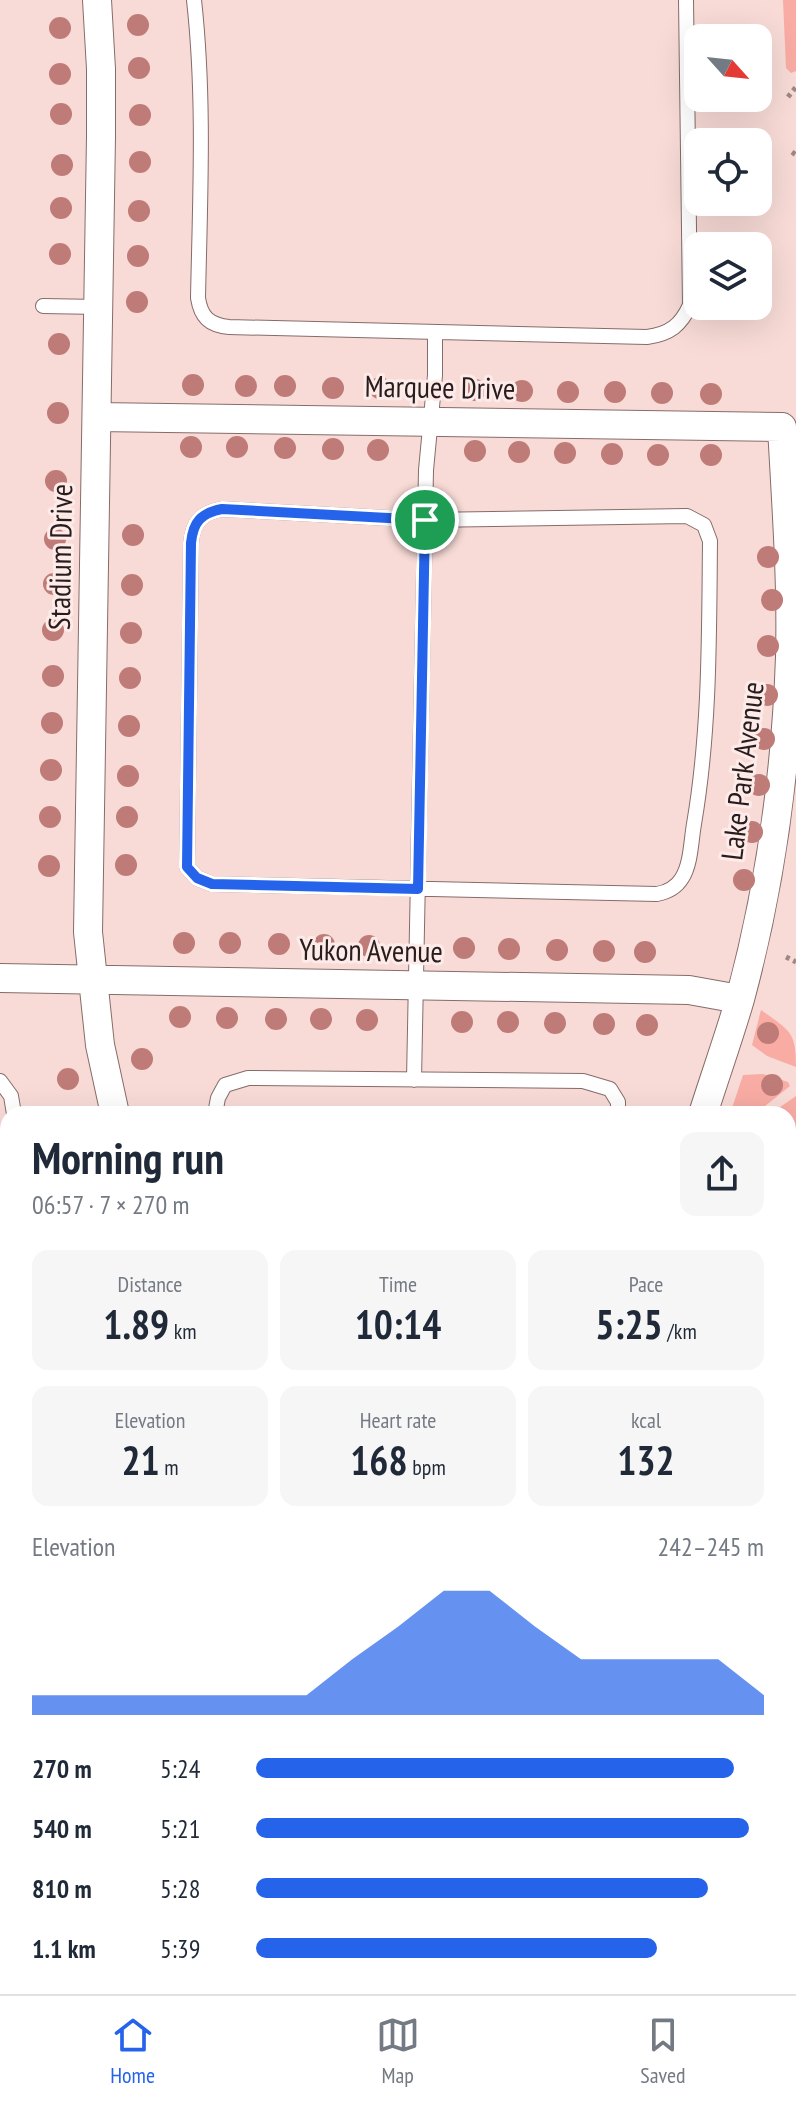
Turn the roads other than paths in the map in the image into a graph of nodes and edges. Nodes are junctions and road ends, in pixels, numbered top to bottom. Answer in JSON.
{"nodes":[{"id":1,"x":97,"y":0,"type":"edge"},
{"id":2,"x":194,"y":0,"type":"edge"},
{"id":3,"x":686,"y":0,"type":"edge"},
{"id":4,"x":43,"y":306,"type":"dead end"},
{"id":5,"x":99,"y":307,"type":"junction"},
{"id":6,"x":435,"y":332,"type":"junction"},
{"id":7,"x":97,"y":417,"type":"junction"},
{"id":8,"x":430,"y":422,"type":"junction"},
{"id":9,"x":782,"y":427,"type":"joint"},
{"id":10,"x":425,"y":520,"type":"junction"},
{"id":11,"x":418,"y":889,"type":"junction"},
{"id":12,"x":0,"y":978,"type":"edge"},
{"id":13,"x":92,"y":980,"type":"junction"},
{"id":14,"x":417,"y":986,"type":"junction"},
{"id":15,"x":739,"y":999,"type":"junction"},
{"id":16,"x":414,"y":1080,"type":"junction"},
{"id":17,"x":0,"y":1081,"type":"edge"},
{"id":18,"x":13,"y":1106,"type":"edge"},
{"id":19,"x":113,"y":1106,"type":"edge"},
{"id":20,"x":216,"y":1106,"type":"edge"},
{"id":21,"x":618,"y":1106,"type":"edge"},
{"id":22,"x":706,"y":1106,"type":"edge"}],
"edges":[{"from":1,"to":5,"type":"street","name":"Stadium Drive"},
{"from":2,"to":6,"type":"lane"},
{"from":3,"to":6,"type":"lane"},
{"from":4,"to":5,"type":"lane"},
{"from":5,"to":7,"type":"street","name":"Stadium Drive"},
{"from":6,"to":8,"type":"lane"},
{"from":7,"to":8,"type":"street","name":"Marquee Drive"},
{"from":7,"to":13,"type":"street","name":"Stadium Drive"},
{"from":8,"to":9,"type":"street","name":"Marquee Drive"},
{"from":8,"to":10,"type":"lane"},
{"from":9,"to":15,"type":"street","name":"Lake Park Avenue"},
{"from":10,"to":11,"type":"lane"},
{"from":10,"to":11,"type":"lane"},
{"from":10,"to":11,"type":"lane"},
{"from":11,"to":14,"type":"lane"},
{"from":12,"to":13,"type":"street","name":"Yukon Avenue"},
{"from":13,"to":14,"type":"street","name":"Yukon Avenue"},
{"from":13,"to":19,"type":"street","name":"Stadium Drive"},
{"from":14,"to":15,"type":"street","name":"Yukon Avenue"},
{"from":14,"to":16,"type":"lane"},
{"from":15,"to":22,"type":"street","name":"Lake Park Avenue"},
{"from":16,"to":20,"type":"lane"},
{"from":16,"to":21,"type":"lane"},
{"from":17,"to":18,"type":"lane"}]}
